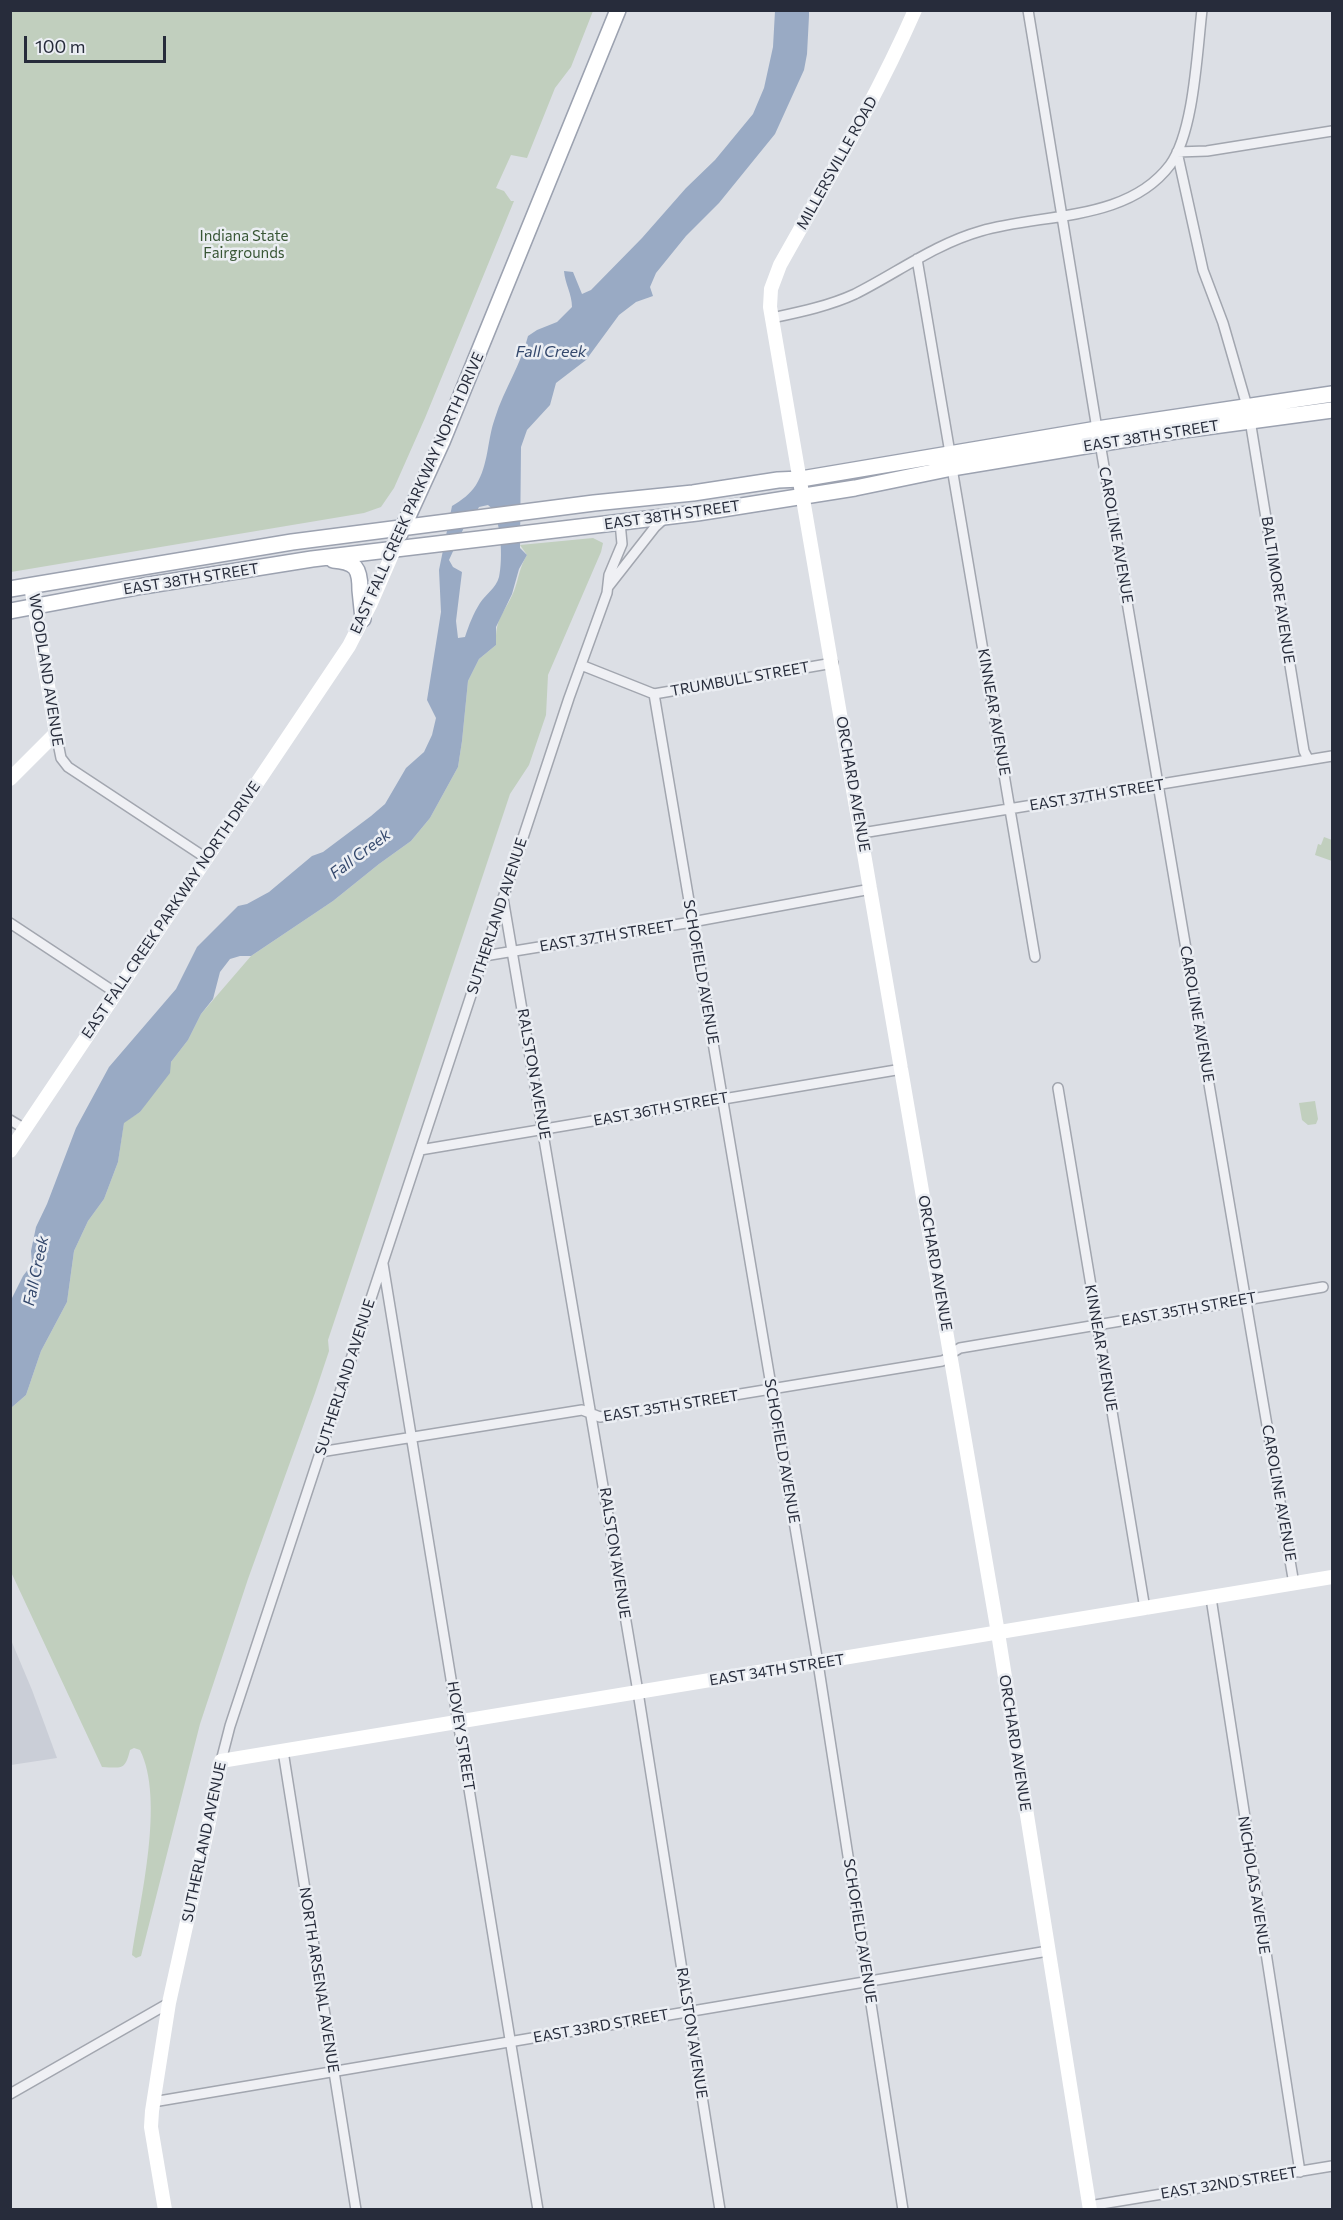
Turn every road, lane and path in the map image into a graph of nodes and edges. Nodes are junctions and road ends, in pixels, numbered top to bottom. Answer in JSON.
{"nodes":[{"id":1,"x":618,"y":10,"type":"edge"},
{"id":2,"x":915,"y":10,"type":"edge"},
{"id":3,"x":1028,"y":10,"type":"edge"},
{"id":4,"x":1202,"y":10,"type":"edge"},
{"id":5,"x":1332,"y":131,"type":"edge"},
{"id":6,"x":1177,"y":152,"type":"junction"},
{"id":7,"x":1063,"y":215,"type":"junction"},
{"id":8,"x":917,"y":259,"type":"junction"},
{"id":9,"x":772,"y":318,"type":"junction"},
{"id":10,"x":1332,"y":394,"type":"edge"},
{"id":11,"x":1332,"y":410,"type":"edge"},
{"id":12,"x":1249,"y":413,"type":"junction"},
{"id":13,"x":1099,"y":436,"type":"junction"},
{"id":14,"x":951,"y":460,"type":"junction"},
{"id":15,"x":801,"y":479,"type":"junction"},
{"id":16,"x":804,"y":496,"type":"junction"},
{"id":17,"x":666,"y":516,"type":"junction"},
{"id":18,"x":620,"y":522,"type":"junction"},
{"id":19,"x":403,"y":528,"type":"junction"},
{"id":20,"x":394,"y":550,"type":"junction"},
{"id":21,"x":312,"y":559,"type":"junction"},
{"id":22,"x":31,"y":586,"type":"junction"},
{"id":23,"x":608,"y":587,"type":"junction"},
{"id":24,"x":10,"y":589,"type":"edge"},
{"id":25,"x":35,"y":607,"type":"junction"},
{"id":26,"x":10,"y":611,"type":"edge"},
{"id":27,"x":363,"y":619,"type":"junction"},
{"id":28,"x":833,"y":663,"type":"junction"},
{"id":29,"x":581,"y":665,"type":"junction"},
{"id":30,"x":654,"y":694,"type":"junction"},
{"id":31,"x":56,"y":734,"type":"junction"},
{"id":32,"x":1332,"y":756,"type":"edge"},
{"id":33,"x":1308,"y":759,"type":"junction"},
{"id":34,"x":10,"y":779,"type":"edge"},
{"id":35,"x":1158,"y":785,"type":"junction"},
{"id":36,"x":1010,"y":809,"type":"junction"},
{"id":37,"x":862,"y":833,"type":"junction"},
{"id":38,"x":206,"y":858,"type":"junction"},
{"id":39,"x":871,"y":890,"type":"junction"},
{"id":40,"x":503,"y":898,"type":"junction"},
{"id":41,"x":692,"y":922,"type":"junction"},
{"id":42,"x":10,"y":923,"type":"edge"},
{"id":43,"x":513,"y":951,"type":"junction"},
{"id":44,"x":484,"y":956,"type":"junction"},
{"id":45,"x":1035,"y":957,"type":"dead end"},
{"id":46,"x":116,"y":993,"type":"junction"},
{"id":47,"x":902,"y":1069,"type":"junction"},
{"id":48,"x":1058,"y":1088,"type":"dead end"},
{"id":49,"x":723,"y":1099,"type":"junction"},
{"id":50,"x":10,"y":1120,"type":"edge"},
{"id":51,"x":25,"y":1129,"type":"junction"},
{"id":52,"x":544,"y":1129,"type":"junction"},
{"id":53,"x":420,"y":1150,"type":"junction"},
{"id":54,"x":10,"y":1151,"type":"edge"},
{"id":55,"x":383,"y":1262,"type":"junction"},
{"id":56,"x":1323,"y":1287,"type":"dead end"},
{"id":57,"x":1246,"y":1300,"type":"junction"},
{"id":58,"x":1097,"y":1325,"type":"junction"},
{"id":59,"x":950,"y":1355,"type":"junction"},
{"id":60,"x":772,"y":1390,"type":"junction"},
{"id":61,"x":592,"y":1415,"type":"junction"},
{"id":62,"x":412,"y":1436,"type":"junction"},
{"id":63,"x":320,"y":1452,"type":"junction"},
{"id":64,"x":1332,"y":1577,"type":"edge"},
{"id":65,"x":1294,"y":1584,"type":"junction"},
{"id":66,"x":1210,"y":1598,"type":"junction"},
{"id":67,"x":1145,"y":1608,"type":"junction"},
{"id":68,"x":998,"y":1633,"type":"junction"},
{"id":69,"x":818,"y":1663,"type":"junction"},
{"id":70,"x":638,"y":1692,"type":"junction"},
{"id":71,"x":459,"y":1722,"type":"junction"},
{"id":72,"x":283,"y":1751,"type":"junction"},
{"id":73,"x":221,"y":1761,"type":"junction"},
{"id":74,"x":1048,"y":1951,"type":"junction"},
{"id":75,"x":868,"y":1981,"type":"junction"},
{"id":76,"x":169,"y":2003,"type":"junction"},
{"id":77,"x":688,"y":2011,"type":"junction"},
{"id":78,"x":511,"y":2042,"type":"junction"},
{"id":79,"x":335,"y":2073,"type":"junction"},
{"id":80,"x":10,"y":2094,"type":"edge"},
{"id":81,"x":153,"y":2102,"type":"junction"},
{"id":82,"x":1332,"y":2166,"type":"edge"},
{"id":83,"x":1300,"y":2172,"type":"junction"},
{"id":84,"x":1090,"y":2208,"type":"edge"},
{"id":85,"x":165,"y":2210,"type":"edge"},
{"id":86,"x":356,"y":2210,"type":"edge"},
{"id":87,"x":538,"y":2210,"type":"edge"},
{"id":88,"x":720,"y":2210,"type":"edge"},
{"id":89,"x":903,"y":2210,"type":"edge"}],
"edges":[{"from":1,"to":19,"type":"main road","name":"EAST FALL CREEK PARKWAY NORTH DRIVE"},
{"from":2,"to":9,"type":"street","name":"MILLERSVILLE ROAD"},
{"from":3,"to":7,"type":"street","name":"CAROLINE AVENUE"},
{"from":4,"to":6,"type":"street"},
{"from":5,"to":6,"type":"street"},
{"from":6,"to":7,"type":"street"},
{"from":6,"to":12,"type":"street","name":"BALTIMORE AVENUE"},
{"from":7,"to":8,"type":"street"},
{"from":7,"to":13,"type":"street","name":"CAROLINE AVENUE"},
{"from":8,"to":9,"type":"street"},
{"from":8,"to":14,"type":"street","name":"KINNEAR AVENUE"},
{"from":9,"to":15,"type":"street","name":"ORCHARD AVENUE"},
{"from":10,"to":12,"type":"main road","name":"EAST 38TH STREET"},
{"from":11,"to":12,"type":"main road","name":"EAST 38TH STREET"},
{"from":12,"to":13,"type":"main road","name":"EAST 38TH STREET"},
{"from":12,"to":33,"type":"street","name":"BALTIMORE AVENUE"},
{"from":13,"to":14,"type":"main road","name":"EAST 38TH STREET"},
{"from":13,"to":35,"type":"street","name":"CAROLINE AVENUE"},
{"from":14,"to":15,"type":"main road","name":"EAST 38TH STREET"},
{"from":14,"to":16,"type":"main road","name":"EAST 38TH STREET"},
{"from":14,"to":36,"type":"street","name":"KINNEAR AVENUE"},
{"from":15,"to":16,"type":"street","name":"ORCHARD AVENUE"},
{"from":15,"to":19,"type":"main road","name":"EAST 38TH STREET"},
{"from":16,"to":17,"type":"main road","name":"EAST 38TH STREET"},
{"from":16,"to":28,"type":"street","name":"ORCHARD AVENUE"},
{"from":17,"to":18,"type":"main road","name":"EAST 38TH STREET"},
{"from":17,"to":23,"type":"street","name":"SUTHERLAND AVENUE"},
{"from":18,"to":20,"type":"main road","name":"EAST 38TH STREET"},
{"from":18,"to":23,"type":"street","name":"SUTHERLAND AVENUE"},
{"from":19,"to":20,"type":"main road","name":"EAST FALL CREEK PARKWAY NORTH DRIVE"},
{"from":19,"to":22,"type":"main road","name":"EAST 38TH STREET"},
{"from":20,"to":21,"type":"main road","name":"EAST 38TH STREET"},
{"from":20,"to":27,"type":"street","name":"EAST FALL CREEK PARKWAY NORTH DRIVE"},
{"from":21,"to":25,"type":"main road","name":"EAST 38TH STREET"},
{"from":21,"to":27,"type":"main road"},
{"from":22,"to":24,"type":"main road","name":"EAST 38TH STREET"},
{"from":22,"to":25,"type":"street","name":"WOODLAND AVENUE"},
{"from":23,"to":29,"type":"street","name":"SUTHERLAND AVENUE"},
{"from":25,"to":26,"type":"main road","name":"EAST 38TH STREET"},
{"from":25,"to":31,"type":"street","name":"WOODLAND AVENUE"},
{"from":27,"to":38,"type":"street","name":"EAST FALL CREEK PARKWAY NORTH DRIVE"},
{"from":28,"to":30,"type":"street","name":"TRUMBULL STREET"},
{"from":28,"to":37,"type":"street","name":"ORCHARD AVENUE"},
{"from":29,"to":30,"type":"street","name":"TRUMBULL STREET"},
{"from":29,"to":40,"type":"street","name":"SUTHERLAND AVENUE"},
{"from":30,"to":41,"type":"street","name":"SCHOFIELD AVENUE"},
{"from":31,"to":34,"type":"street"},
{"from":31,"to":38,"type":"street","name":"WOODLAND AVENUE"},
{"from":32,"to":33,"type":"street","name":"EAST 37TH STREET"},
{"from":33,"to":35,"type":"street","name":"EAST 37TH STREET"},
{"from":35,"to":36,"type":"street","name":"EAST 37TH STREET"},
{"from":35,"to":57,"type":"street","name":"CAROLINE AVENUE"},
{"from":36,"to":37,"type":"street","name":"EAST 37TH STREET"},
{"from":36,"to":45,"type":"street","name":"KINNEAR AVENUE"},
{"from":37,"to":39,"type":"street","name":"ORCHARD AVENUE"},
{"from":38,"to":46,"type":"street","name":"EAST FALL CREEK PARKWAY NORTH DRIVE"},
{"from":39,"to":41,"type":"street","name":"EAST 37TH STREET"},
{"from":39,"to":47,"type":"street","name":"ORCHARD AVENUE"},
{"from":40,"to":43,"type":"street","name":"RALSTON AVENUE"},
{"from":40,"to":44,"type":"street","name":"SUTHERLAND AVENUE"},
{"from":41,"to":43,"type":"street","name":"EAST 37TH STREET"},
{"from":41,"to":49,"type":"street","name":"SCHOFIELD AVENUE"},
{"from":42,"to":46,"type":"street"},
{"from":43,"to":44,"type":"street","name":"EAST 37TH STREET"},
{"from":43,"to":52,"type":"street","name":"RALSTON AVENUE"},
{"from":44,"to":53,"type":"street","name":"SUTHERLAND AVENUE"},
{"from":46,"to":51,"type":"street","name":"EAST FALL CREEK PARKWAY NORTH DRIVE"},
{"from":47,"to":49,"type":"street","name":"EAST 36TH STREET"},
{"from":47,"to":59,"type":"street","name":"ORCHARD AVENUE"},
{"from":48,"to":58,"type":"street","name":"KINNEAR AVENUE"},
{"from":49,"to":52,"type":"street","name":"EAST 36TH STREET"},
{"from":49,"to":60,"type":"street","name":"SCHOFIELD AVENUE"},
{"from":50,"to":51,"type":"street"},
{"from":51,"to":54,"type":"street","name":"EAST FALL CREEK PARKWAY NORTH DRIVE"},
{"from":52,"to":53,"type":"street","name":"EAST 36TH STREET"},
{"from":52,"to":61,"type":"street","name":"RALSTON AVENUE"},
{"from":53,"to":55,"type":"street","name":"SUTHERLAND AVENUE"},
{"from":55,"to":62,"type":"street","name":"HOVEY STREET"},
{"from":55,"to":63,"type":"street","name":"SUTHERLAND AVENUE"},
{"from":56,"to":57,"type":"street","name":"EAST 35TH STREET"},
{"from":57,"to":58,"type":"street","name":"EAST 35TH STREET"},
{"from":57,"to":65,"type":"street","name":"CAROLINE AVENUE"},
{"from":58,"to":59,"type":"street","name":"EAST 35TH STREET"},
{"from":58,"to":67,"type":"street","name":"KINNEAR AVENUE"},
{"from":59,"to":60,"type":"street","name":"EAST 35TH STREET"},
{"from":59,"to":68,"type":"street","name":"ORCHARD AVENUE"},
{"from":60,"to":61,"type":"street","name":"EAST 35TH STREET"},
{"from":60,"to":69,"type":"street","name":"SCHOFIELD AVENUE"},
{"from":61,"to":62,"type":"street","name":"EAST 35TH STREET"},
{"from":61,"to":70,"type":"street","name":"RALSTON AVENUE"},
{"from":62,"to":63,"type":"street","name":"EAST 35TH STREET"},
{"from":62,"to":71,"type":"street","name":"HOVEY STREET"},
{"from":63,"to":73,"type":"street","name":"SUTHERLAND AVENUE"},
{"from":64,"to":65,"type":"street","name":"EAST 34TH STREET"},
{"from":65,"to":66,"type":"street","name":"EAST 34TH STREET"},
{"from":66,"to":67,"type":"street","name":"EAST 34TH STREET"},
{"from":66,"to":83,"type":"street","name":"NICHOLAS AVENUE"},
{"from":67,"to":68,"type":"street","name":"EAST 34TH STREET"},
{"from":68,"to":69,"type":"street","name":"EAST 34TH STREET"},
{"from":68,"to":74,"type":"street","name":"ORCHARD AVENUE"},
{"from":69,"to":70,"type":"street","name":"EAST 34TH STREET"},
{"from":69,"to":75,"type":"street","name":"SCHOFIELD AVENUE"},
{"from":70,"to":71,"type":"street","name":"EAST 34TH STREET"},
{"from":70,"to":77,"type":"street","name":"RALSTON AVENUE"},
{"from":71,"to":72,"type":"street","name":"EAST 34TH STREET"},
{"from":71,"to":78,"type":"street","name":"HOVEY STREET"},
{"from":72,"to":73,"type":"street","name":"EAST 34TH STREET"},
{"from":72,"to":79,"type":"street","name":"NORTH ARSENAL AVENUE"},
{"from":73,"to":76,"type":"street","name":"SUTHERLAND AVENUE"},
{"from":74,"to":75,"type":"street","name":"EAST 33RD STREET"},
{"from":74,"to":84,"type":"street","name":"ORCHARD AVENUE"},
{"from":75,"to":77,"type":"street","name":"EAST 33RD STREET"},
{"from":75,"to":89,"type":"street","name":"SCHOFIELD AVENUE"},
{"from":76,"to":80,"type":"street"},
{"from":76,"to":81,"type":"street","name":"SUTHERLAND AVENUE"},
{"from":77,"to":78,"type":"street","name":"EAST 33RD STREET"},
{"from":77,"to":88,"type":"street","name":"RALSTON AVENUE"},
{"from":78,"to":79,"type":"street","name":"EAST 33RD STREET"},
{"from":78,"to":87,"type":"street","name":"HOVEY STREET"},
{"from":79,"to":81,"type":"street","name":"EAST 33RD STREET"},
{"from":79,"to":86,"type":"street","name":"NORTH ARSENAL AVENUE"},
{"from":81,"to":85,"type":"street","name":"SUTHERLAND AVENUE"},
{"from":82,"to":83,"type":"street","name":"EAST 32ND STREET"},
{"from":83,"to":84,"type":"street","name":"EAST 32ND STREET"}]}
